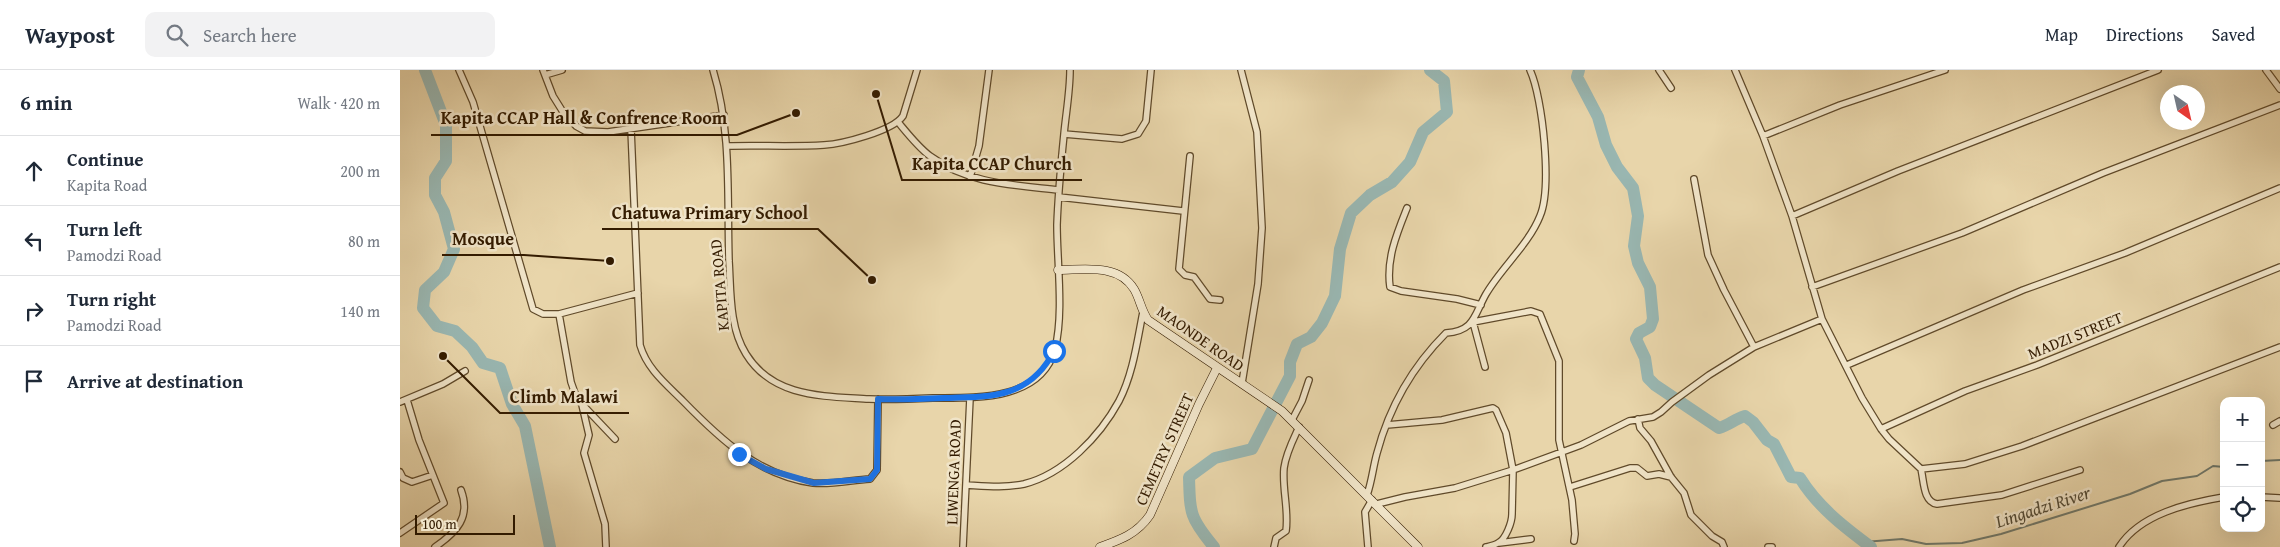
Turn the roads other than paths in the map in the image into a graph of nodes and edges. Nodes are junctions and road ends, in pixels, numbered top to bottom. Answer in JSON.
{"nodes":[{"id":1,"x":459,"y":70,"type":"edge"},
{"id":2,"x":562,"y":70,"type":"edge"},
{"id":3,"x":712,"y":70,"type":"edge"},
{"id":4,"x":917,"y":70,"type":"edge"},
{"id":5,"x":989,"y":70,"type":"edge"},
{"id":6,"x":1070,"y":70,"type":"edge"},
{"id":7,"x":1151,"y":70,"type":"edge"},
{"id":8,"x":1241,"y":70,"type":"edge"},
{"id":9,"x":1530,"y":70,"type":"edge"},
{"id":10,"x":1659,"y":70,"type":"edge"},
{"id":11,"x":1735,"y":70,"type":"edge"},
{"id":12,"x":1944,"y":70,"type":"edge"},
{"id":13,"x":2158,"y":70,"type":"edge"},
{"id":14,"x":2266,"y":70,"type":"edge"},
{"id":15,"x":544,"y":72,"type":"edge"},
{"id":16,"x":1672,"y":88,"type":"dead end"},
{"id":17,"x":2280,"y":89,"type":"edge"},
{"id":18,"x":2280,"y":106,"type":"edge"},
{"id":19,"x":724,"y":115,"type":"junction"},
{"id":20,"x":898,"y":122,"type":"junction"},
{"id":21,"x":631,"y":129,"type":"junction"},
{"id":22,"x":1064,"y":134,"type":"junction"},
{"id":23,"x":1763,"y":136,"type":"junction"},
{"id":24,"x":727,"y":146,"type":"junction"},
{"id":25,"x":1190,"y":156,"type":"dead end"},
{"id":26,"x":970,"y":177,"type":"junction"},
{"id":27,"x":1694,"y":179,"type":"dead end"},
{"id":28,"x":2280,"y":188,"type":"edge"},
{"id":29,"x":1059,"y":190,"type":"junction"},
{"id":30,"x":1058,"y":197,"type":"junction"},
{"id":31,"x":1407,"y":208,"type":"dead end"},
{"id":32,"x":1184,"y":211,"type":"junction"},
{"id":33,"x":1792,"y":216,"type":"junction"},
{"id":34,"x":2280,"y":267,"type":"edge"},
{"id":35,"x":1058,"y":270,"type":"junction"},
{"id":36,"x":1812,"y":287,"type":"junction"},
{"id":37,"x":638,"y":293,"type":"junction"},
{"id":38,"x":1220,"y":300,"type":"dead end"},
{"id":39,"x":1481,"y":305,"type":"junction"},
{"id":40,"x":1143,"y":312,"type":"junction"},
{"id":41,"x":558,"y":314,"type":"junction"},
{"id":42,"x":1822,"y":319,"type":"junction"},
{"id":43,"x":1473,"y":322,"type":"junction"},
{"id":44,"x":1754,"y":347,"type":"junction"},
{"id":45,"x":2280,"y":347,"type":"edge"},
{"id":46,"x":1847,"y":365,"type":"junction"},
{"id":47,"x":1485,"y":367,"type":"dead end"},
{"id":48,"x":1218,"y":368,"type":"junction"},
{"id":49,"x":465,"y":371,"type":"dead end"},
{"id":50,"x":1309,"y":380,"type":"dead end"},
{"id":51,"x":1242,"y":383,"type":"junction"},
{"id":52,"x":970,"y":398,"type":"junction"},
{"id":53,"x":878,"y":399,"type":"junction"},
{"id":54,"x":407,"y":400,"type":"junction"},
{"id":55,"x":400,"y":402,"type":"edge"},
{"id":56,"x":582,"y":405,"type":"junction"},
{"id":57,"x":1292,"y":420,"type":"junction"},
{"id":58,"x":1638,"y":420,"type":"junction"},
{"id":59,"x":2280,"y":421,"type":"edge"},
{"id":60,"x":1387,"y":425,"type":"junction"},
{"id":61,"x":2273,"y":425,"type":"dead end"},
{"id":62,"x":1299,"y":427,"type":"junction"},
{"id":63,"x":1881,"y":429,"type":"junction"},
{"id":64,"x":615,"y":439,"type":"dead end"},
{"id":65,"x":1561,"y":453,"type":"junction"},
{"id":66,"x":1921,"y":469,"type":"junction"},
{"id":67,"x":1513,"y":470,"type":"junction"},
{"id":68,"x":2080,"y":470,"type":"dead end"},
{"id":69,"x":400,"y":472,"type":"edge"},
{"id":70,"x":433,"y":475,"type":"junction"},
{"id":71,"x":1671,"y":478,"type":"junction"},
{"id":72,"x":966,"y":485,"type":"junction"},
{"id":73,"x":1570,"y":487,"type":"junction"},
{"id":74,"x":461,"y":490,"type":"dead end"},
{"id":75,"x":2265,"y":497,"type":"edge"},
{"id":76,"x":2220,"y":498,"type":"edge"},
{"id":77,"x":2280,"y":498,"type":"edge"},
{"id":78,"x":1372,"y":500,"type":"junction"},
{"id":79,"x":400,"y":533,"type":"edge"},
{"id":80,"x":1531,"y":539,"type":"dead end"},
{"id":81,"x":1574,"y":541,"type":"dead end"},
{"id":82,"x":1499,"y":543,"type":"junction"},
{"id":83,"x":435,"y":547,"type":"edge"},
{"id":84,"x":606,"y":547,"type":"edge"},
{"id":85,"x":963,"y":547,"type":"edge"},
{"id":86,"x":1100,"y":547,"type":"edge"},
{"id":87,"x":1274,"y":547,"type":"edge"},
{"id":88,"x":1368,"y":547,"type":"edge"},
{"id":89,"x":1418,"y":547,"type":"edge"},
{"id":90,"x":1486,"y":547,"type":"edge"},
{"id":91,"x":1724,"y":547,"type":"edge"},
{"id":92,"x":2119,"y":547,"type":"edge"}],
"edges":[{"from":1,"to":41,"type":"street"},
{"from":2,"to":15,"type":"street"},
{"from":3,"to":19,"type":"street","name":"KAPITA ROAD"},
{"from":4,"to":20,"type":"street"},
{"from":5,"to":26,"type":"street"},
{"from":6,"to":22,"type":"street","name":"KAPITA ROAD"},
{"from":7,"to":22,"type":"street"},
{"from":8,"to":51,"type":"street"},
{"from":9,"to":39,"type":"street"},
{"from":10,"to":16,"type":"street"},
{"from":11,"to":23,"type":"street"},
{"from":12,"to":23,"type":"street"},
{"from":13,"to":33,"type":"street"},
{"from":14,"to":17,"type":"street"},
{"from":15,"to":21,"type":"street"},
{"from":18,"to":36,"type":"street"},
{"from":19,"to":21,"type":"street"},
{"from":19,"to":24,"type":"street","name":"KAPITA ROAD"},
{"from":20,"to":24,"type":"street"},
{"from":20,"to":26,"type":"street"},
{"from":21,"to":37,"type":"street"},
{"from":22,"to":29,"type":"street","name":"KAPITA ROAD"},
{"from":23,"to":33,"type":"street"},
{"from":24,"to":53,"type":"street","name":"KAPITA ROAD"},
{"from":25,"to":32,"type":"street"},
{"from":26,"to":29,"type":"street"},
{"from":27,"to":44,"type":"street"},
{"from":28,"to":46,"type":"street"},
{"from":29,"to":30,"type":"street","name":"KAPITA ROAD"},
{"from":30,"to":32,"type":"street"},
{"from":30,"to":35,"type":"street","name":"KAPITA ROAD"},
{"from":31,"to":39,"type":"street"},
{"from":32,"to":38,"type":"street"},
{"from":33,"to":36,"type":"street"},
{"from":34,"to":63,"type":"street","name":"MADZI STREET"},
{"from":35,"to":40,"type":"street","name":"MAONDE ROAD"},
{"from":35,"to":52,"type":"street","name":"KAPITA ROAD"},
{"from":36,"to":42,"type":"street"},
{"from":37,"to":41,"type":"street"},
{"from":37,"to":53,"type":"street"},
{"from":39,"to":43,"type":"street"},
{"from":40,"to":48,"type":"street","name":"MAONDE ROAD"},
{"from":40,"to":72,"type":"street"},
{"from":41,"to":56,"type":"street"},
{"from":42,"to":44,"type":"street"},
{"from":42,"to":46,"type":"street"},
{"from":43,"to":47,"type":"street"},
{"from":43,"to":60,"type":"street"},
{"from":43,"to":65,"type":"street"},
{"from":44,"to":58,"type":"street"},
{"from":45,"to":66,"type":"street"},
{"from":46,"to":63,"type":"street"},
{"from":48,"to":51,"type":"street","name":"MAONDE ROAD"},
{"from":48,"to":86,"type":"street","name":"CEMETRY STREET"},
{"from":49,"to":54,"type":"street"},
{"from":50,"to":57,"type":"street"},
{"from":51,"to":57,"type":"street","name":"MAONDE ROAD"},
{"from":52,"to":53,"type":"street","name":"KAPITA ROAD"},
{"from":52,"to":72,"type":"street","name":"LIWENGA ROAD"},
{"from":54,"to":55,"type":"street"},
{"from":54,"to":70,"type":"street"},
{"from":56,"to":64,"type":"street"},
{"from":56,"to":84,"type":"street"},
{"from":57,"to":62,"type":"street","name":"MAONDE ROAD"},
{"from":58,"to":65,"type":"street"},
{"from":58,"to":71,"type":"street"},
{"from":59,"to":61,"type":"street"},
{"from":60,"to":67,"type":"street"},
{"from":60,"to":78,"type":"street"},
{"from":62,"to":78,"type":"street","name":"MAONDE ROAD"},
{"from":62,"to":87,"type":"street"},
{"from":63,"to":66,"type":"street"},
{"from":65,"to":67,"type":"street"},
{"from":65,"to":73,"type":"street"},
{"from":66,"to":68,"type":"street"},
{"from":67,"to":78,"type":"street"},
{"from":67,"to":82,"type":"street"},
{"from":69,"to":70,"type":"street"},
{"from":70,"to":79,"type":"street"},
{"from":71,"to":73,"type":"street"},
{"from":71,"to":91,"type":"street"},
{"from":72,"to":85,"type":"street","name":"LIWENGA ROAD"},
{"from":73,"to":81,"type":"street"},
{"from":74,"to":83,"type":"street"},
{"from":75,"to":77,"type":"street"},
{"from":76,"to":92,"type":"street"},
{"from":78,"to":88,"type":"street"},
{"from":78,"to":89,"type":"street","name":"MAONDE ROAD"},
{"from":80,"to":82,"type":"street"},
{"from":82,"to":90,"type":"street"}]}
